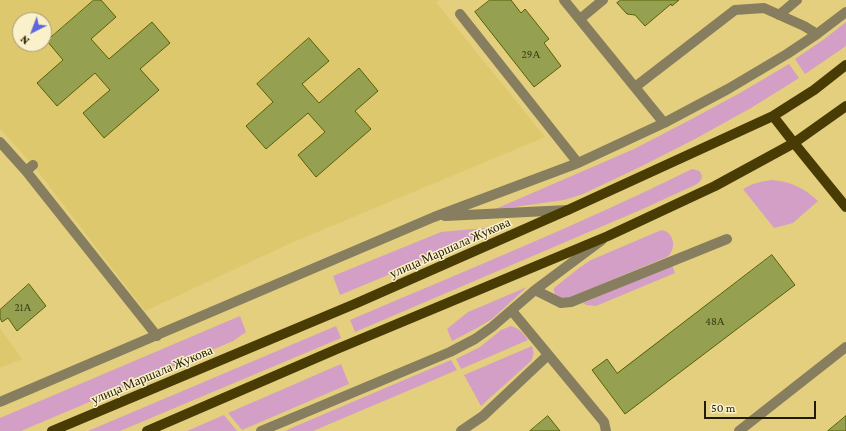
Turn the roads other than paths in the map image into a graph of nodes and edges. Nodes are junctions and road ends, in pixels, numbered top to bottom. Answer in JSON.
{"nodes":[{"id":1,"x":564,"y":0,"type":"edge"},
{"id":2,"x":603,"y":0,"type":"edge"},
{"id":3,"x":797,"y":0,"type":"edge"},
{"id":4,"x":846,"y":12,"type":"edge"},
{"id":5,"x":460,"y":14,"type":"dead end"},
{"id":6,"x":779,"y":15,"type":"junction"},
{"id":7,"x":580,"y":19,"type":"junction"},
{"id":8,"x":817,"y":34,"type":"junction"},
{"id":9,"x":846,"y":65,"type":"edge"},
{"id":10,"x":635,"y":87,"type":"junction"},
{"id":11,"x":846,"y":106,"type":"edge"},
{"id":12,"x":773,"y":116,"type":"junction"},
{"id":13,"x":664,"y":123,"type":"junction"},
{"id":14,"x":0,"y":142,"type":"edge"},
{"id":15,"x":794,"y":143,"type":"junction"},
{"id":16,"x":578,"y":163,"type":"junction"},
{"id":17,"x":846,"y":207,"type":"edge"},
{"id":18,"x":570,"y":210,"type":"junction"},
{"id":19,"x":434,"y":217,"type":"junction"},
{"id":20,"x":608,"y":236,"type":"junction"},
{"id":21,"x":727,"y":239,"type":"dead end"},
{"id":22,"x":535,"y":290,"type":"junction"},
{"id":23,"x":512,"y":310,"type":"junction"},
{"id":24,"x":157,"y":336,"type":"junction"},
{"id":25,"x":846,"y":347,"type":"edge"},
{"id":26,"x":548,"y":355,"type":"junction"},
{"id":27,"x":0,"y":402,"type":"edge"},
{"id":28,"x":52,"y":431,"type":"edge"},
{"id":29,"x":147,"y":431,"type":"edge"},
{"id":30,"x":261,"y":431,"type":"edge"},
{"id":31,"x":461,"y":431,"type":"edge"},
{"id":32,"x":606,"y":431,"type":"edge"},
{"id":33,"x":739,"y":431,"type":"edge"}],
"edges":[{"from":1,"to":7,"type":"street"},
{"from":2,"to":7,"type":"street"},
{"from":3,"to":6,"type":"street"},
{"from":4,"to":8,"type":"street"},
{"from":5,"to":16,"type":"street"},
{"from":6,"to":8,"type":"street"},
{"from":6,"to":10,"type":"street"},
{"from":7,"to":10,"type":"street"},
{"from":8,"to":13,"type":"street"},
{"from":9,"to":12,"type":"main road","name":"улица Маршала Жукова"},
{"from":10,"to":13,"type":"street"},
{"from":11,"to":15,"type":"main road"},
{"from":12,"to":15,"type":"main road"},
{"from":12,"to":18,"type":"main road","name":"улица Маршала Жукова"},
{"from":13,"to":16,"type":"street"},
{"from":14,"to":24,"type":"street"},
{"from":15,"to":17,"type":"main road"},
{"from":15,"to":20,"type":"main road"},
{"from":16,"to":19,"type":"street"},
{"from":18,"to":19,"type":"street"},
{"from":18,"to":28,"type":"main road","name":"улица Маршала Жукова"},
{"from":19,"to":24,"type":"street"},
{"from":20,"to":22,"type":"street"},
{"from":20,"to":29,"type":"main road"},
{"from":21,"to":22,"type":"street"},
{"from":22,"to":23,"type":"street"},
{"from":23,"to":26,"type":"street"},
{"from":23,"to":30,"type":"street"},
{"from":24,"to":27,"type":"street"},
{"from":25,"to":33,"type":"street"},
{"from":26,"to":31,"type":"street"},
{"from":26,"to":32,"type":"street"}]}
